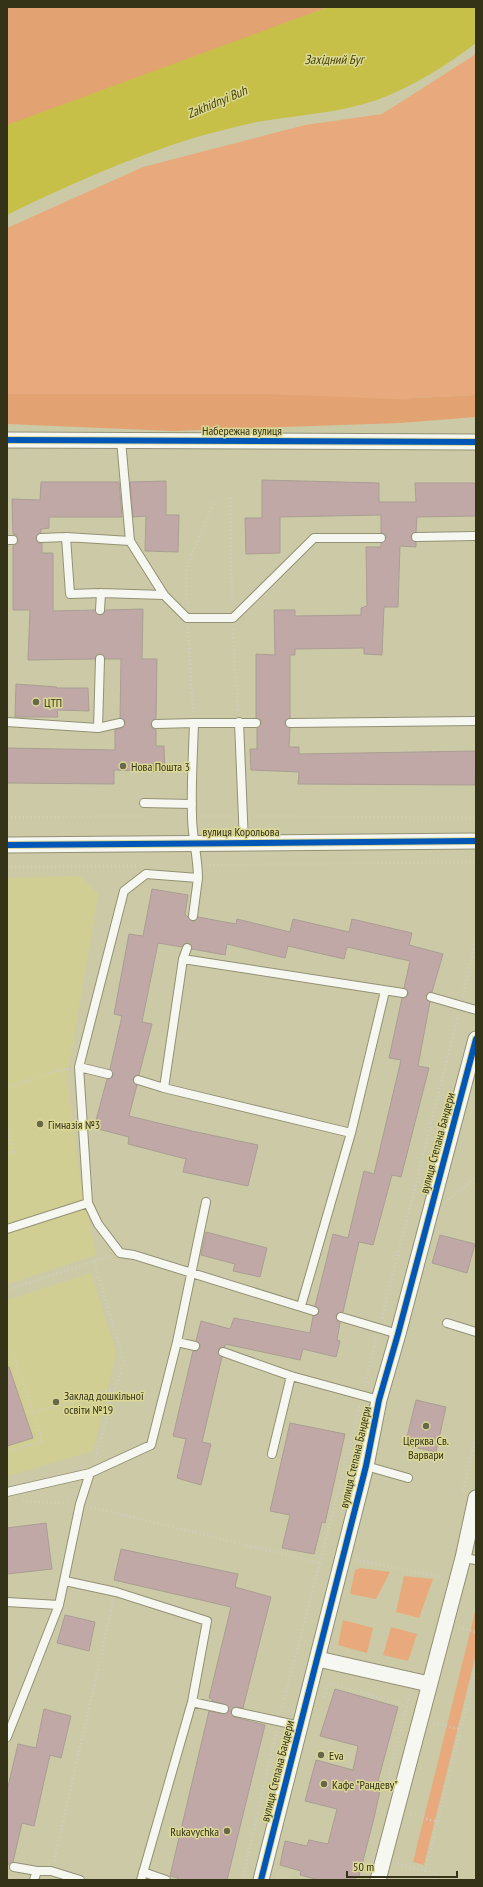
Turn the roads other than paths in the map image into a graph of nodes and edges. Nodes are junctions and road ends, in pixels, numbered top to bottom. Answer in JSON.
{"nodes":[{"id":1,"x":7,"y":440,"type":"edge"},
{"id":2,"x":121,"y":440,"type":"junction"},
{"id":3,"x":476,"y":442,"type":"edge"},
{"id":4,"x":476,"y":536,"type":"edge"},
{"id":5,"x":66,"y":537,"type":"junction"},
{"id":6,"x":416,"y":537,"type":"dead end"},
{"id":7,"x":42,"y":538,"type":"dead end"},
{"id":8,"x":381,"y":538,"type":"dead end"},
{"id":9,"x":130,"y":541,"type":"junction"},
{"id":10,"x":101,"y":593,"type":"junction"},
{"id":11,"x":164,"y":595,"type":"junction"},
{"id":12,"x":100,"y":610,"type":"dead end"},
{"id":13,"x":100,"y":659,"type":"dead end"},
{"id":14,"x":476,"y":721,"type":"edge"},
{"id":15,"x":7,"y":722,"type":"edge"},
{"id":16,"x":238,"y":722,"type":"junction"},
{"id":17,"x":120,"y":723,"type":"dead end"},
{"id":18,"x":194,"y":723,"type":"junction"},
{"id":19,"x":256,"y":723,"type":"dead end"},
{"id":20,"x":290,"y":723,"type":"dead end"},
{"id":21,"x":156,"y":724,"type":"dead end"},
{"id":22,"x":98,"y":728,"type":"junction"},
{"id":23,"x":144,"y":803,"type":"dead end"},
{"id":24,"x":192,"y":804,"type":"junction"},
{"id":25,"x":476,"y":841,"type":"edge"},
{"id":26,"x":193,"y":842,"type":"junction"},
{"id":27,"x":244,"y":843,"type":"junction"},
{"id":28,"x":7,"y":845,"type":"edge"},
{"id":29,"x":198,"y":878,"type":"junction"},
{"id":30,"x":194,"y":916,"type":"dead end"},
{"id":31,"x":187,"y":948,"type":"dead end"},
{"id":32,"x":183,"y":959,"type":"junction"},
{"id":33,"x":385,"y":991,"type":"junction"},
{"id":34,"x":403,"y":992,"type":"dead end"},
{"id":35,"x":431,"y":997,"type":"dead end"},
{"id":36,"x":476,"y":1010,"type":"edge"},
{"id":37,"x":476,"y":1039,"type":"edge"},
{"id":38,"x":473,"y":1066,"type":"edge"},
{"id":39,"x":79,"y":1067,"type":"junction"},
{"id":40,"x":108,"y":1074,"type":"dead end"},
{"id":41,"x":138,"y":1080,"type":"dead end"},
{"id":42,"x":164,"y":1088,"type":"junction"},
{"id":43,"x":351,"y":1133,"type":"junction"},
{"id":44,"x":206,"y":1202,"type":"dead end"},
{"id":45,"x":88,"y":1204,"type":"junction"},
{"id":46,"x":7,"y":1229,"type":"edge"},
{"id":47,"x":191,"y":1273,"type":"junction"},
{"id":48,"x":301,"y":1306,"type":"junction"},
{"id":49,"x":314,"y":1311,"type":"dead end"},
{"id":50,"x":342,"y":1317,"type":"dead end"},
{"id":51,"x":447,"y":1324,"type":"dead end"},
{"id":52,"x":476,"y":1332,"type":"edge"},
{"id":53,"x":398,"y":1334,"type":"junction"},
{"id":54,"x":177,"y":1342,"type":"junction"},
{"id":55,"x":195,"y":1346,"type":"dead end"},
{"id":56,"x":223,"y":1352,"type":"dead end"},
{"id":57,"x":291,"y":1376,"type":"junction"},
{"id":58,"x":379,"y":1400,"type":"junction"},
{"id":59,"x":272,"y":1454,"type":"dead end"},
{"id":60,"x":366,"y":1466,"type":"junction"},
{"id":61,"x":90,"y":1473,"type":"junction"},
{"id":62,"x":408,"y":1478,"type":"dead end"},
{"id":63,"x":7,"y":1492,"type":"edge"},
{"id":64,"x":469,"y":1497,"type":"edge"},
{"id":65,"x":470,"y":1559,"type":"edge"},
{"id":66,"x":65,"y":1581,"type":"junction"},
{"id":67,"x":7,"y":1602,"type":"edge"},
{"id":68,"x":59,"y":1605,"type":"junction"},
{"id":69,"x":318,"y":1659,"type":"junction"},
{"id":70,"x":421,"y":1683,"type":"junction"},
{"id":71,"x":192,"y":1702,"type":"junction"},
{"id":72,"x":224,"y":1709,"type":"dead end"},
{"id":73,"x":236,"y":1712,"type":"dead end"},
{"id":74,"x":300,"y":1726,"type":"junction"},
{"id":75,"x":7,"y":1738,"type":"edge"},
{"id":76,"x":14,"y":1867,"type":"dead end"},
{"id":77,"x":37,"y":1871,"type":"junction"},
{"id":78,"x":142,"y":1876,"type":"edge"},
{"id":79,"x":266,"y":1877,"type":"edge"},
{"id":80,"x":34,"y":1880,"type":"edge"},
{"id":81,"x":80,"y":1880,"type":"edge"},
{"id":82,"x":166,"y":1880,"type":"edge"},
{"id":83,"x":378,"y":1880,"type":"edge"}],
"edges":[{"from":1,"to":2,"type":"street","name":"Набережна вулиця"},
{"from":2,"to":3,"type":"street","name":"Набережна вулиця"},
{"from":2,"to":9,"type":"lane"},
{"from":4,"to":6,"type":"lane"},
{"from":5,"to":7,"type":"lane"},
{"from":5,"to":9,"type":"lane"},
{"from":5,"to":10,"type":"lane"},
{"from":8,"to":11,"type":"lane"},
{"from":9,"to":11,"type":"lane"},
{"from":10,"to":11,"type":"lane"},
{"from":10,"to":12,"type":"lane"},
{"from":13,"to":22,"type":"lane"},
{"from":14,"to":20,"type":"lane"},
{"from":15,"to":22,"type":"lane"},
{"from":16,"to":18,"type":"lane"},
{"from":16,"to":19,"type":"lane"},
{"from":16,"to":27,"type":"lane"},
{"from":17,"to":22,"type":"lane"},
{"from":18,"to":21,"type":"lane"},
{"from":18,"to":24,"type":"lane"},
{"from":23,"to":24,"type":"lane"},
{"from":24,"to":26,"type":"lane"},
{"from":25,"to":27,"type":"street","name":"вулиця Корольова"},
{"from":26,"to":27,"type":"street","name":"вулиця Корольова"},
{"from":26,"to":28,"type":"street","name":"вулиця Корольова"},
{"from":26,"to":29,"type":"lane"},
{"from":29,"to":30,"type":"lane"},
{"from":29,"to":39,"type":"lane"},
{"from":31,"to":32,"type":"lane"},
{"from":32,"to":33,"type":"lane"},
{"from":32,"to":42,"type":"lane"},
{"from":33,"to":34,"type":"lane"},
{"from":33,"to":43,"type":"lane"},
{"from":35,"to":36,"type":"lane"},
{"from":37,"to":38,"type":"street","name":"вулиця Степана Бандери"},
{"from":38,"to":53,"type":"street","name":"вулиця Степана Бандери"},
{"from":39,"to":40,"type":"lane"},
{"from":39,"to":45,"type":"lane"},
{"from":41,"to":42,"type":"lane"},
{"from":42,"to":43,"type":"lane"},
{"from":43,"to":48,"type":"lane"},
{"from":44,"to":47,"type":"lane"},
{"from":45,"to":46,"type":"lane"},
{"from":45,"to":47,"type":"lane"},
{"from":47,"to":48,"type":"lane"},
{"from":47,"to":54,"type":"lane"},
{"from":48,"to":49,"type":"lane"},
{"from":50,"to":53,"type":"lane"},
{"from":51,"to":52,"type":"lane"},
{"from":53,"to":58,"type":"street","name":"вулиця Степана Бандери"},
{"from":54,"to":55,"type":"lane"},
{"from":54,"to":61,"type":"lane"},
{"from":56,"to":57,"type":"lane"},
{"from":57,"to":58,"type":"lane"},
{"from":57,"to":59,"type":"lane"},
{"from":58,"to":60,"type":"street","name":"вулиця Степана Бандери"},
{"from":60,"to":62,"type":"lane"},
{"from":60,"to":69,"type":"street","name":"вулиця Степана Бандери"},
{"from":61,"to":63,"type":"lane"},
{"from":61,"to":66,"type":"lane"},
{"from":64,"to":65,"type":"street"},
{"from":65,"to":70,"type":"street"},
{"from":66,"to":68,"type":"lane"},
{"from":66,"to":71,"type":"lane"},
{"from":67,"to":68,"type":"lane"},
{"from":68,"to":75,"type":"lane"},
{"from":69,"to":70,"type":"street"},
{"from":69,"to":74,"type":"street","name":"вулиця Степана Бандери"},
{"from":70,"to":83,"type":"street"},
{"from":71,"to":72,"type":"lane"},
{"from":71,"to":78,"type":"lane"},
{"from":73,"to":74,"type":"lane"},
{"from":74,"to":79,"type":"street","name":"вулиця Степана Бандери"},
{"from":76,"to":77,"type":"lane"},
{"from":77,"to":80,"type":"lane"},
{"from":77,"to":81,"type":"lane"},
{"from":78,"to":82,"type":"lane"}]}
